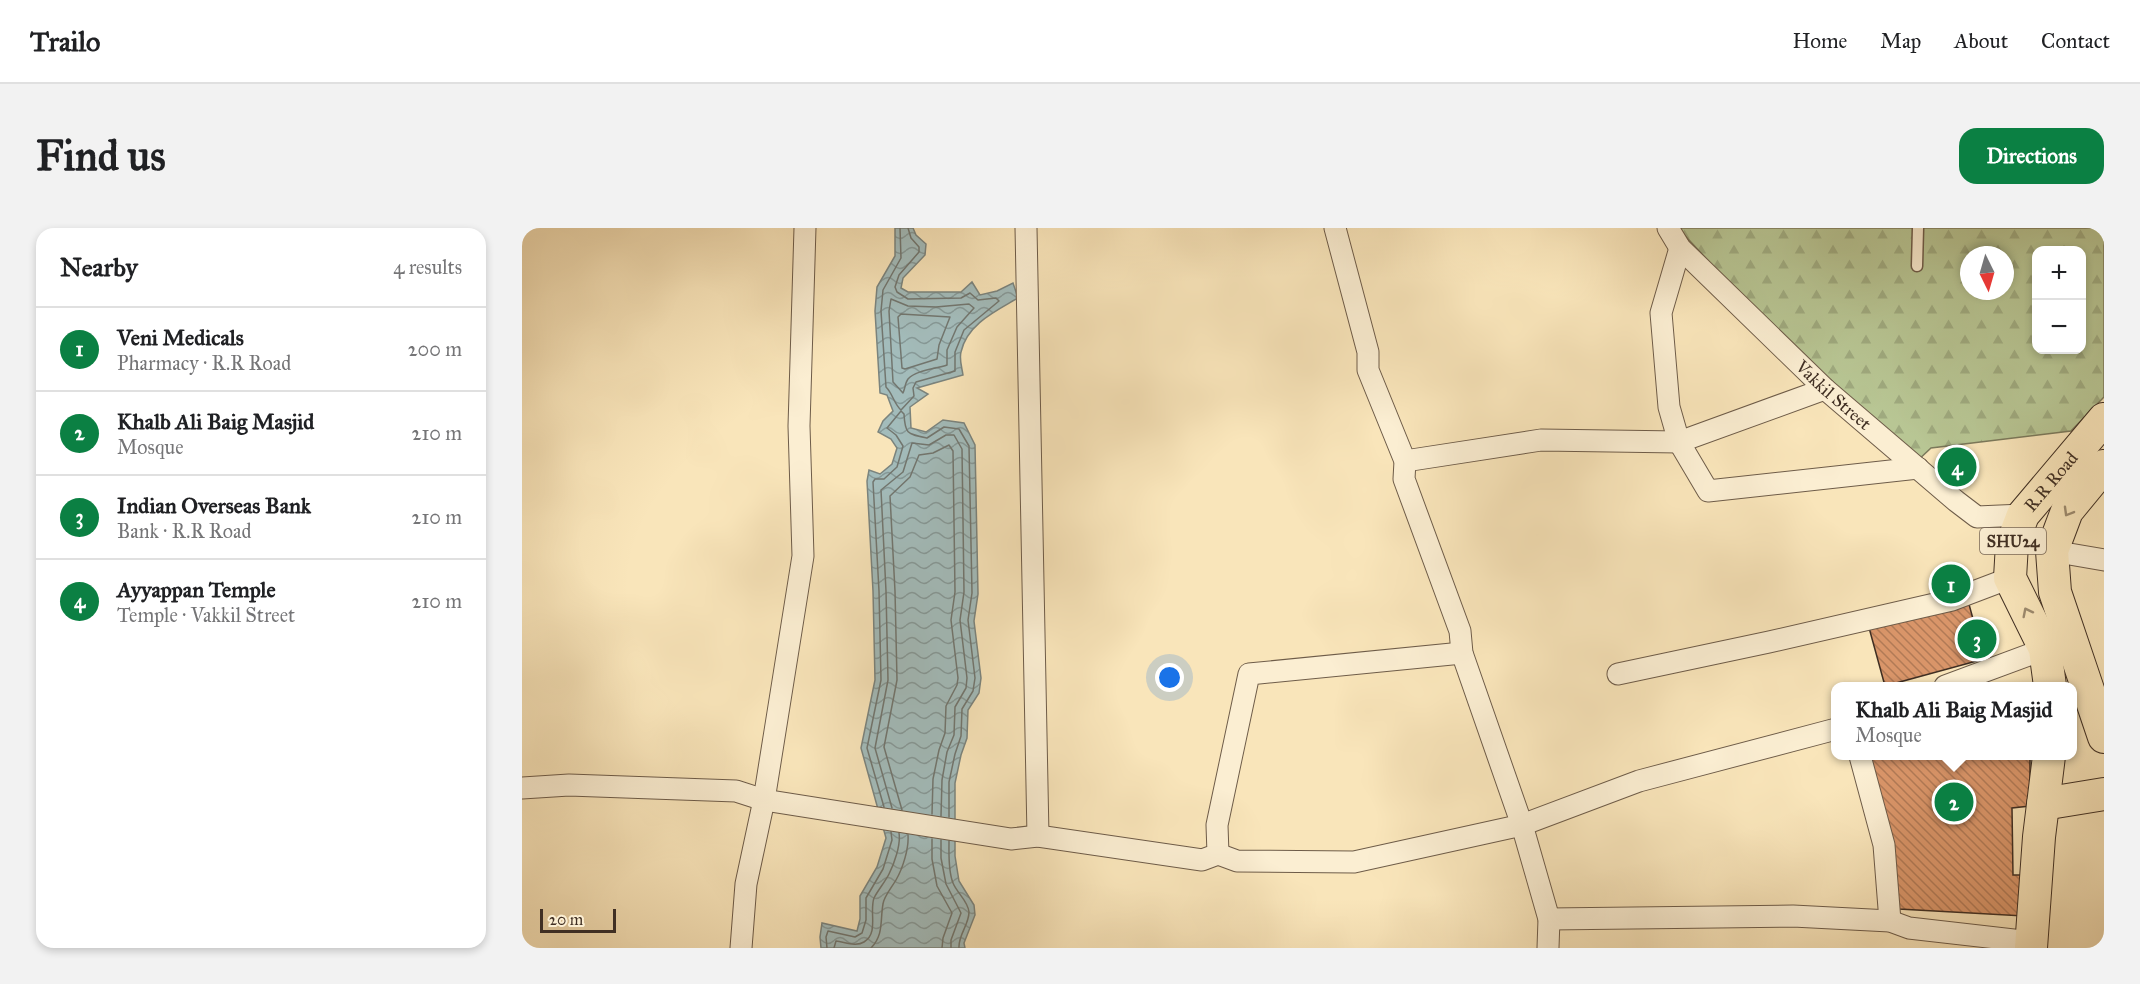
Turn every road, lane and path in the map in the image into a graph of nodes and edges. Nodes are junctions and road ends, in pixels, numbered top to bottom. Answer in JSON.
{"nodes":[{"id":1,"x":805,"y":228,"type":"edge"},
{"id":2,"x":1026,"y":228,"type":"edge"},
{"id":3,"x":1335,"y":228,"type":"edge"},
{"id":4,"x":1668,"y":228,"type":"edge"},
{"id":5,"x":1918,"y":228,"type":"edge"},
{"id":6,"x":1680,"y":248,"type":"junction"},
{"id":7,"x":1917,"y":266,"type":"dead end"},
{"id":8,"x":1825,"y":389,"type":"junction"},
{"id":9,"x":2104,"y":419,"type":"edge"},
{"id":10,"x":1679,"y":442,"type":"junction"},
{"id":11,"x":1405,"y":461,"type":"junction"},
{"id":12,"x":2104,"y":466,"type":"edge"},
{"id":13,"x":1918,"y":468,"type":"junction"},
{"id":14,"x":2023,"y":515,"type":"junction"},
{"id":15,"x":2052,"y":551,"type":"junction"},
{"id":16,"x":2104,"y":560,"type":"edge"},
{"id":17,"x":2010,"y":578,"type":"junction"},
{"id":18,"x":2045,"y":649,"type":"junction"},
{"id":19,"x":1462,"y":653,"type":"junction"},
{"id":20,"x":1618,"y":674,"type":"dead end"},
{"id":21,"x":1958,"y":682,"type":"edge"},
{"id":22,"x":2049,"y":682,"type":"edge"},
{"id":23,"x":1831,"y":730,"type":"edge"},
{"id":24,"x":2104,"y":737,"type":"edge"},
{"id":25,"x":1861,"y":760,"type":"edge"},
{"id":26,"x":2048,"y":760,"type":"edge"},
{"id":27,"x":522,"y":788,"type":"edge"},
{"id":28,"x":2104,"y":794,"type":"edge"},
{"id":29,"x":764,"y":800,"type":"junction"},
{"id":30,"x":2043,"y":804,"type":"junction"},
{"id":31,"x":1522,"y":825,"type":"junction"},
{"id":32,"x":1038,"y":836,"type":"junction"},
{"id":33,"x":1218,"y":854,"type":"junction"},
{"id":34,"x":1549,"y":919,"type":"junction"},
{"id":35,"x":1890,"y":921,"type":"junction"},
{"id":36,"x":2031,"y":945,"type":"edge"},
{"id":37,"x":741,"y":948,"type":"edge"},
{"id":38,"x":1548,"y":948,"type":"edge"}],
"edges":[{"from":1,"to":29,"type":"street"},
{"from":2,"to":32,"type":"street"},
{"from":3,"to":11,"type":"street"},
{"from":4,"to":6,"type":"street","name":"Vakkil Street"},
{"from":5,"to":7,"type":"lane"},
{"from":6,"to":8,"type":"street","name":"Vakkil Street"},
{"from":6,"to":10,"type":"street"},
{"from":8,"to":10,"type":"street"},
{"from":8,"to":13,"type":"street","name":"Vakkil Street"},
{"from":9,"to":14,"type":"main road","name":"R.R Road","number":"SHU24"},
{"from":10,"to":11,"type":"street"},
{"from":10,"to":13,"type":"street"},
{"from":11,"to":19,"type":"street"},
{"from":12,"to":15,"type":"main road","name":"R.R Road","number":"SHU24","one_way":true},
{"from":13,"to":14,"type":"street","name":"Vakkil Street"},
{"from":14,"to":17,"type":"main road","name":"R.R Road","number":"SHU24"},
{"from":15,"to":16,"type":"street"},
{"from":15,"to":24,"type":"main road","name":"R.R Road","number":"SHU24"},
{"from":18,"to":17,"type":"main road","name":"R.R Road","number":"SHU24","one_way":true},
{"from":17,"to":20,"type":"street"},
{"from":18,"to":21,"type":"street"},
{"from":18,"to":22,"type":"main road","name":"R.R Road","number":"SHU24"},
{"from":19,"to":31,"type":"street"},
{"from":19,"to":33,"type":"street"},
{"from":23,"to":31,"type":"street"},
{"from":25,"to":35,"type":"street"},
{"from":26,"to":30,"type":"main road"},
{"from":27,"to":29,"type":"street"},
{"from":28,"to":30,"type":"main road"},
{"from":29,"to":32,"type":"street"},
{"from":29,"to":37,"type":"street"},
{"from":30,"to":36,"type":"main road"},
{"from":31,"to":33,"type":"street"},
{"from":31,"to":34,"type":"street"},
{"from":32,"to":33,"type":"street"},
{"from":34,"to":35,"type":"street"},
{"from":34,"to":38,"type":"street"},
{"from":35,"to":36,"type":"street"}]}
